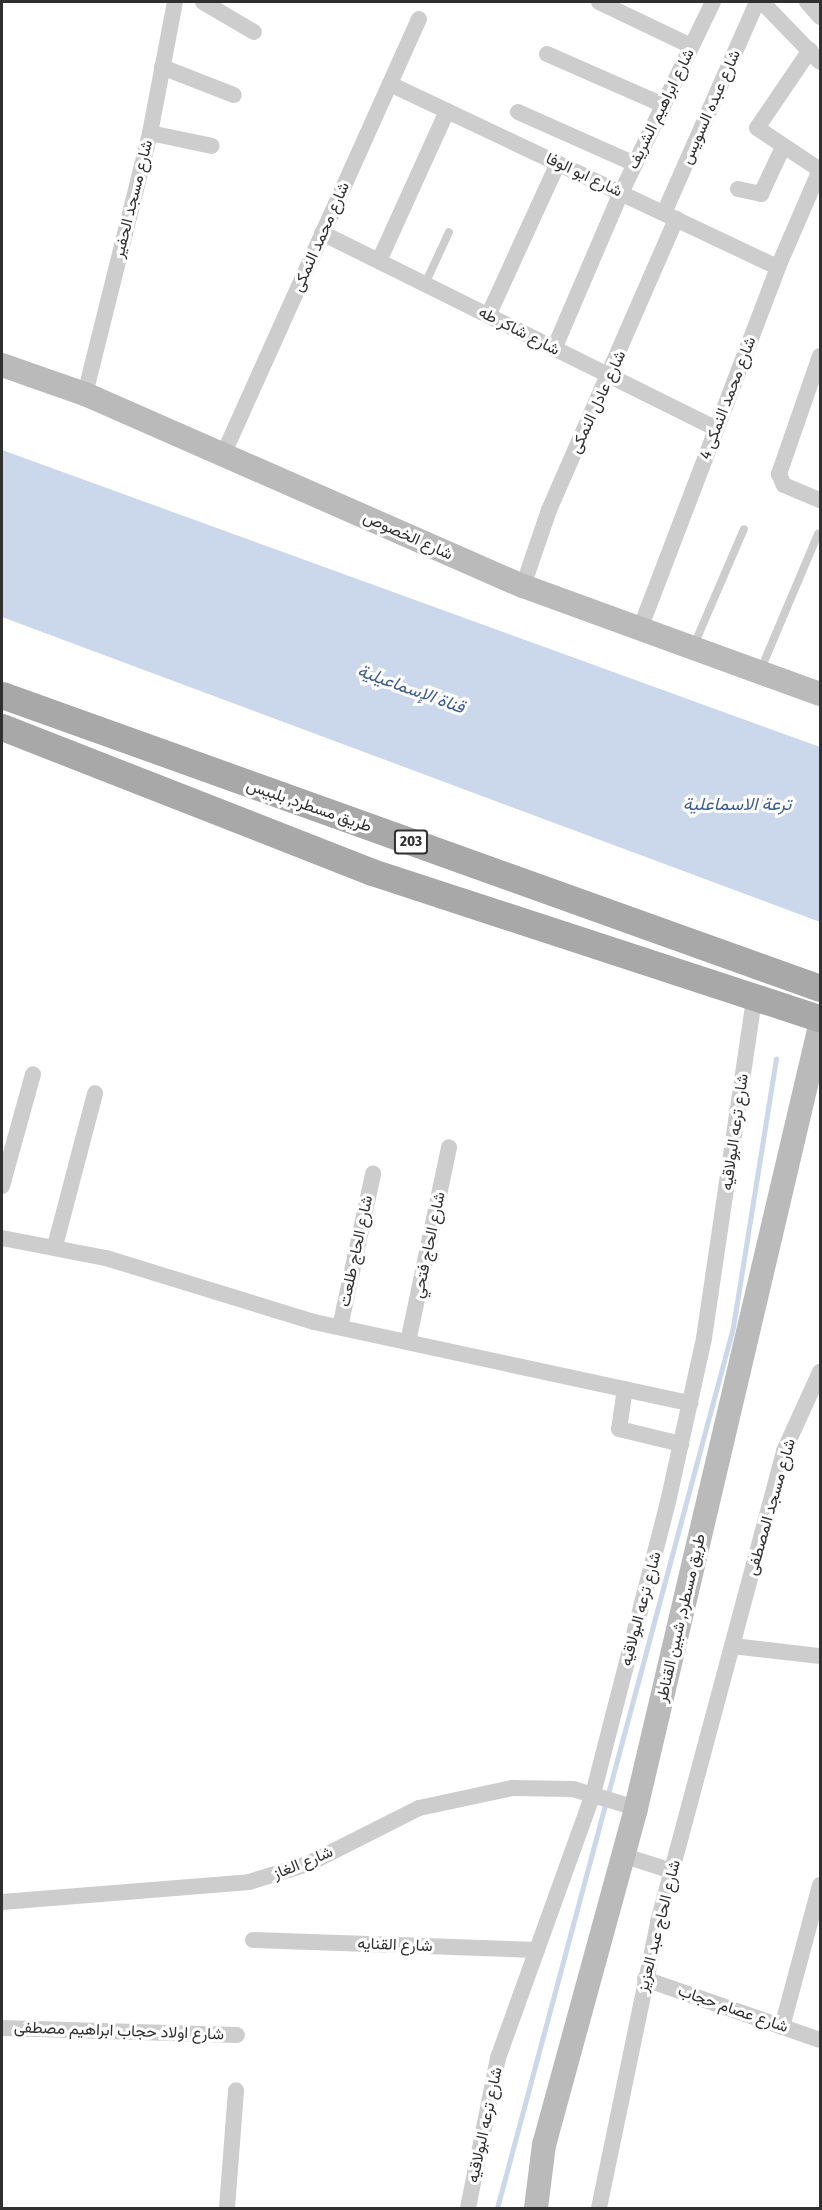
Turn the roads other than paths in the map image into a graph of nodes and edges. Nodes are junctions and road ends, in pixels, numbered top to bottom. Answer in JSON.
{"nodes":[{"id":1,"x":175,"y":2,"type":"edge"},
{"id":2,"x":203,"y":2,"type":"edge"},
{"id":3,"x":599,"y":2,"type":"edge"},
{"id":4,"x":713,"y":2,"type":"edge"},
{"id":5,"x":757,"y":2,"type":"edge"},
{"id":6,"x":762,"y":2,"type":"edge"},
{"id":7,"x":621,"y":6,"type":"edge"},
{"id":8,"x":419,"y":19,"type":"dead end"},
{"id":9,"x":254,"y":32,"type":"dead end"},
{"id":10,"x":691,"y":46,"type":"junction"},
{"id":11,"x":547,"y":54,"type":"dead end"},
{"id":12,"x":815,"y":56,"type":"edge"},
{"id":13,"x":162,"y":67,"type":"junction"},
{"id":14,"x":390,"y":84,"type":"junction"},
{"id":15,"x":234,"y":95,"type":"dead end"},
{"id":16,"x":663,"y":105,"type":"junction"},
{"id":17,"x":447,"y":111,"type":"junction"},
{"id":18,"x":518,"y":112,"type":"dead end"},
{"id":19,"x":150,"y":133,"type":"junction"},
{"id":20,"x":213,"y":146,"type":"dead end"},
{"id":21,"x":783,"y":147,"type":"junction"},
{"id":22,"x":558,"y":163,"type":"junction"},
{"id":23,"x":635,"y":164,"type":"junction"},
{"id":24,"x":820,"y":170,"type":"edge"},
{"id":25,"x":738,"y":189,"type":"dead end"},
{"id":26,"x":621,"y":193,"type":"junction"},
{"id":27,"x":670,"y":216,"type":"junction"},
{"id":28,"x":449,"y":231,"type":"dead end"},
{"id":29,"x":322,"y":233,"type":"junction"},
{"id":30,"x":379,"y":261,"type":"junction"},
{"id":31,"x":778,"y":267,"type":"junction"},
{"id":32,"x":426,"y":284,"type":"junction"},
{"id":33,"x":488,"y":316,"type":"junction"},
{"id":34,"x":554,"y":349,"type":"junction"},
{"id":35,"x":820,"y":356,"type":"edge"},
{"id":36,"x":2,"y":365,"type":"edge"},
{"id":37,"x":611,"y":376,"type":"junction"},
{"id":38,"x":85,"y":394,"type":"junction"},
{"id":39,"x":716,"y":429,"type":"junction"},
{"id":40,"x":223,"y":455,"type":"junction"},
{"id":41,"x":820,"y":500,"type":"edge"},
{"id":42,"x":744,"y":529,"type":"dead end"},
{"id":43,"x":818,"y":534,"type":"dead end"},
{"id":44,"x":523,"y":586,"type":"junction"},
{"id":45,"x":640,"y":629,"type":"junction"},
{"id":46,"x":693,"y":648,"type":"junction"},
{"id":47,"x":760,"y":672,"type":"junction"},
{"id":48,"x":820,"y":694,"type":"edge"},
{"id":49,"x":2,"y":695,"type":"edge"},
{"id":50,"x":2,"y":727,"type":"edge"},
{"id":51,"x":820,"y":988,"type":"edge"},
{"id":52,"x":755,"y":994,"type":"junction"},
{"id":53,"x":820,"y":1018,"type":"edge"},
{"id":54,"x":820,"y":1026,"type":"edge"},
{"id":55,"x":33,"y":1074,"type":"dead end"},
{"id":56,"x":95,"y":1093,"type":"dead end"},
{"id":57,"x":449,"y":1147,"type":"dead end"},
{"id":58,"x":373,"y":1174,"type":"dead end"},
{"id":59,"x":2,"y":1186,"type":"edge"},
{"id":60,"x":2,"y":1238,"type":"edge"},
{"id":61,"x":55,"y":1246,"type":"junction"},
{"id":62,"x":340,"y":1327,"type":"junction"},
{"id":63,"x":408,"y":1342,"type":"junction"},
{"id":64,"x":820,"y":1372,"type":"edge"},
{"id":65,"x":625,"y":1389,"type":"junction"},
{"id":66,"x":690,"y":1403,"type":"junction"},
{"id":67,"x":681,"y":1444,"type":"junction"},
{"id":68,"x":733,"y":1646,"type":"junction"},
{"id":69,"x":820,"y":1656,"type":"edge"},
{"id":70,"x":593,"y":1794,"type":"junction"},
{"id":71,"x":636,"y":1808,"type":"junction"},
{"id":72,"x":622,"y":1855,"type":"junction"},
{"id":73,"x":672,"y":1871,"type":"junction"},
{"id":74,"x":820,"y":1885,"type":"edge"},
{"id":75,"x":2,"y":1902,"type":"edge"},
{"id":76,"x":253,"y":1940,"type":"dead end"},
{"id":77,"x":537,"y":1950,"type":"junction"},
{"id":78,"x":645,"y":1978,"type":"junction"},
{"id":79,"x":782,"y":2027,"type":"junction"},
{"id":80,"x":2,"y":2028,"type":"edge"},
{"id":81,"x":237,"y":2034,"type":"dead end"},
{"id":82,"x":820,"y":2040,"type":"edge"},
{"id":83,"x":236,"y":2090,"type":"dead end"},
{"id":84,"x":227,"y":2208,"type":"edge"},
{"id":85,"x":468,"y":2208,"type":"edge"},
{"id":86,"x":536,"y":2208,"type":"edge"},
{"id":87,"x":599,"y":2208,"type":"edge"}],
"edges":[{"from":1,"to":13,"type":"street","name":"شارع مسجد الحفير"},
{"from":2,"to":9,"type":"street"},
{"from":3,"to":7,"type":"street"},
{"from":4,"to":10,"type":"street","name":"شارع ابراهيم الشريف"},
{"from":5,"to":27,"type":"street","name":"شارع عبده السويس"},
{"from":6,"to":12,"type":"street"},
{"from":7,"to":10,"type":"street"},
{"from":8,"to":14,"type":"street","name":"شارع محمد النمكى"},
{"from":10,"to":16,"type":"street","name":"شارع ابراهيم الشريف"},
{"from":11,"to":16,"type":"street"},
{"from":12,"to":21,"type":"street"},
{"from":13,"to":15,"type":"street"},
{"from":13,"to":19,"type":"street","name":"شارع مسجد الحفير"},
{"from":14,"to":17,"type":"street","name":"شارع ابو الوفا"},
{"from":14,"to":29,"type":"street","name":"شارع محمد النمكى"},
{"from":16,"to":23,"type":"street","name":"شارع ابراهيم الشريف"},
{"from":17,"to":22,"type":"street","name":"شارع ابو الوفا"},
{"from":17,"to":30,"type":"street"},
{"from":18,"to":23,"type":"street"},
{"from":19,"to":20,"type":"street"},
{"from":19,"to":38,"type":"street","name":"شارع مسجد الحفير"},
{"from":21,"to":24,"type":"street"},
{"from":21,"to":25,"type":"street"},
{"from":22,"to":26,"type":"street","name":"شارع ابو الوفا"},
{"from":22,"to":33,"type":"street"},
{"from":23,"to":26,"type":"street","name":"شارع ابراهيم الشريف"},
{"from":24,"to":31,"type":"street","name":"شارع محمد النمكى 4"},
{"from":26,"to":27,"type":"street","name":"شارع ابو الوفا"},
{"from":26,"to":34,"type":"street","name":"شارع ابراهيم الشريف"},
{"from":27,"to":31,"type":"street","name":"شارع ابو الوفا"},
{"from":27,"to":37,"type":"street","name":"شارع عادل النمكى"},
{"from":28,"to":32,"type":"lane"},
{"from":29,"to":30,"type":"street","name":"شارع شاكر طه"},
{"from":29,"to":40,"type":"street","name":"شارع محمد النمكى"},
{"from":30,"to":32,"type":"street","name":"شارع شاكر طه"},
{"from":31,"to":39,"type":"street","name":"شارع محمد النمكى 4"},
{"from":32,"to":33,"type":"street","name":"شارع شاكر طه"},
{"from":33,"to":34,"type":"street","name":"شارع شاكر طه"},
{"from":34,"to":37,"type":"street","name":"شارع شاكر طه"},
{"from":35,"to":41,"type":"street"},
{"from":36,"to":38,"type":"main road","name":"شارع الخصوص"},
{"from":37,"to":39,"type":"street","name":"شارع شاكر طه"},
{"from":37,"to":44,"type":"street","name":"شارع عادل النمكى"},
{"from":38,"to":40,"type":"main road","name":"شارع الخصوص"},
{"from":39,"to":45,"type":"street","name":"شارع محمد النمكى 4"},
{"from":40,"to":44,"type":"main road","name":"شارع الخصوص"},
{"from":42,"to":46,"type":"lane"},
{"from":43,"to":47,"type":"lane"},
{"from":44,"to":45,"type":"main road","name":"شارع الخصوص"},
{"from":45,"to":46,"type":"main road","name":"شارع الخصوص"},
{"from":46,"to":47,"type":"main road","name":"شارع الخصوص"},
{"from":47,"to":48,"type":"main road","name":"شارع الخصوص"},
{"from":49,"to":51,"type":"main road","name":"طريق مسطرد, بلبيس","number":"203"},
{"from":50,"to":52,"type":"main road","number":"203"},
{"from":52,"to":53,"type":"main road","number":"203"},
{"from":52,"to":66,"type":"street","name":"شارع ترعه البولاقيه"},
{"from":54,"to":71,"type":"main road","name":"طريق مسطرد, شبين القناطر"},
{"from":55,"to":59,"type":"street"},
{"from":56,"to":61,"type":"street"},
{"from":57,"to":63,"type":"street","name":"شارع الحاج فتحي"},
{"from":58,"to":62,"type":"street","name":"شارع الحاج طلعت"},
{"from":60,"to":61,"type":"street"},
{"from":61,"to":62,"type":"street"},
{"from":62,"to":63,"type":"street"},
{"from":63,"to":65,"type":"street"},
{"from":64,"to":68,"type":"street","name":"شارع مسجد المصطفى"},
{"from":65,"to":66,"type":"street"},
{"from":65,"to":67,"type":"street"},
{"from":66,"to":67,"type":"street","name":"شارع ترعه البولاقيه"},
{"from":67,"to":70,"type":"street","name":"شارع ترعه البولاقيه"},
{"from":68,"to":69,"type":"street"},
{"from":68,"to":73,"type":"street","name":"شارع الحاج عبد العزيز"},
{"from":70,"to":71,"type":"street","name":"شارع الغاز"},
{"from":70,"to":75,"type":"street","name":"شارع الغاز"},
{"from":70,"to":77,"type":"street","name":"شارع ترعه البولاقيه"},
{"from":71,"to":72,"type":"main road","name":"طريق مسطرد, شبين القناطر"},
{"from":72,"to":73,"type":"street"},
{"from":72,"to":86,"type":"main road","name":"طريق مسطرد, شبين القناطر"},
{"from":73,"to":78,"type":"street","name":"شارع الحاج عبد العزيز"},
{"from":74,"to":79,"type":"street"},
{"from":76,"to":77,"type":"street","name":"شارع القنايه"},
{"from":77,"to":85,"type":"street","name":"شارع ترعه البولاقيه"},
{"from":78,"to":79,"type":"street","name":"شارع عصام حجاب"},
{"from":78,"to":87,"type":"street","name":"شارع الحاج عبد العزيز"},
{"from":79,"to":82,"type":"street","name":"شارع عصام حجاب"},
{"from":80,"to":81,"type":"street","name":"شارع اولاد حجاب ابراهيم مصطفى"},
{"from":83,"to":84,"type":"street"}]}
